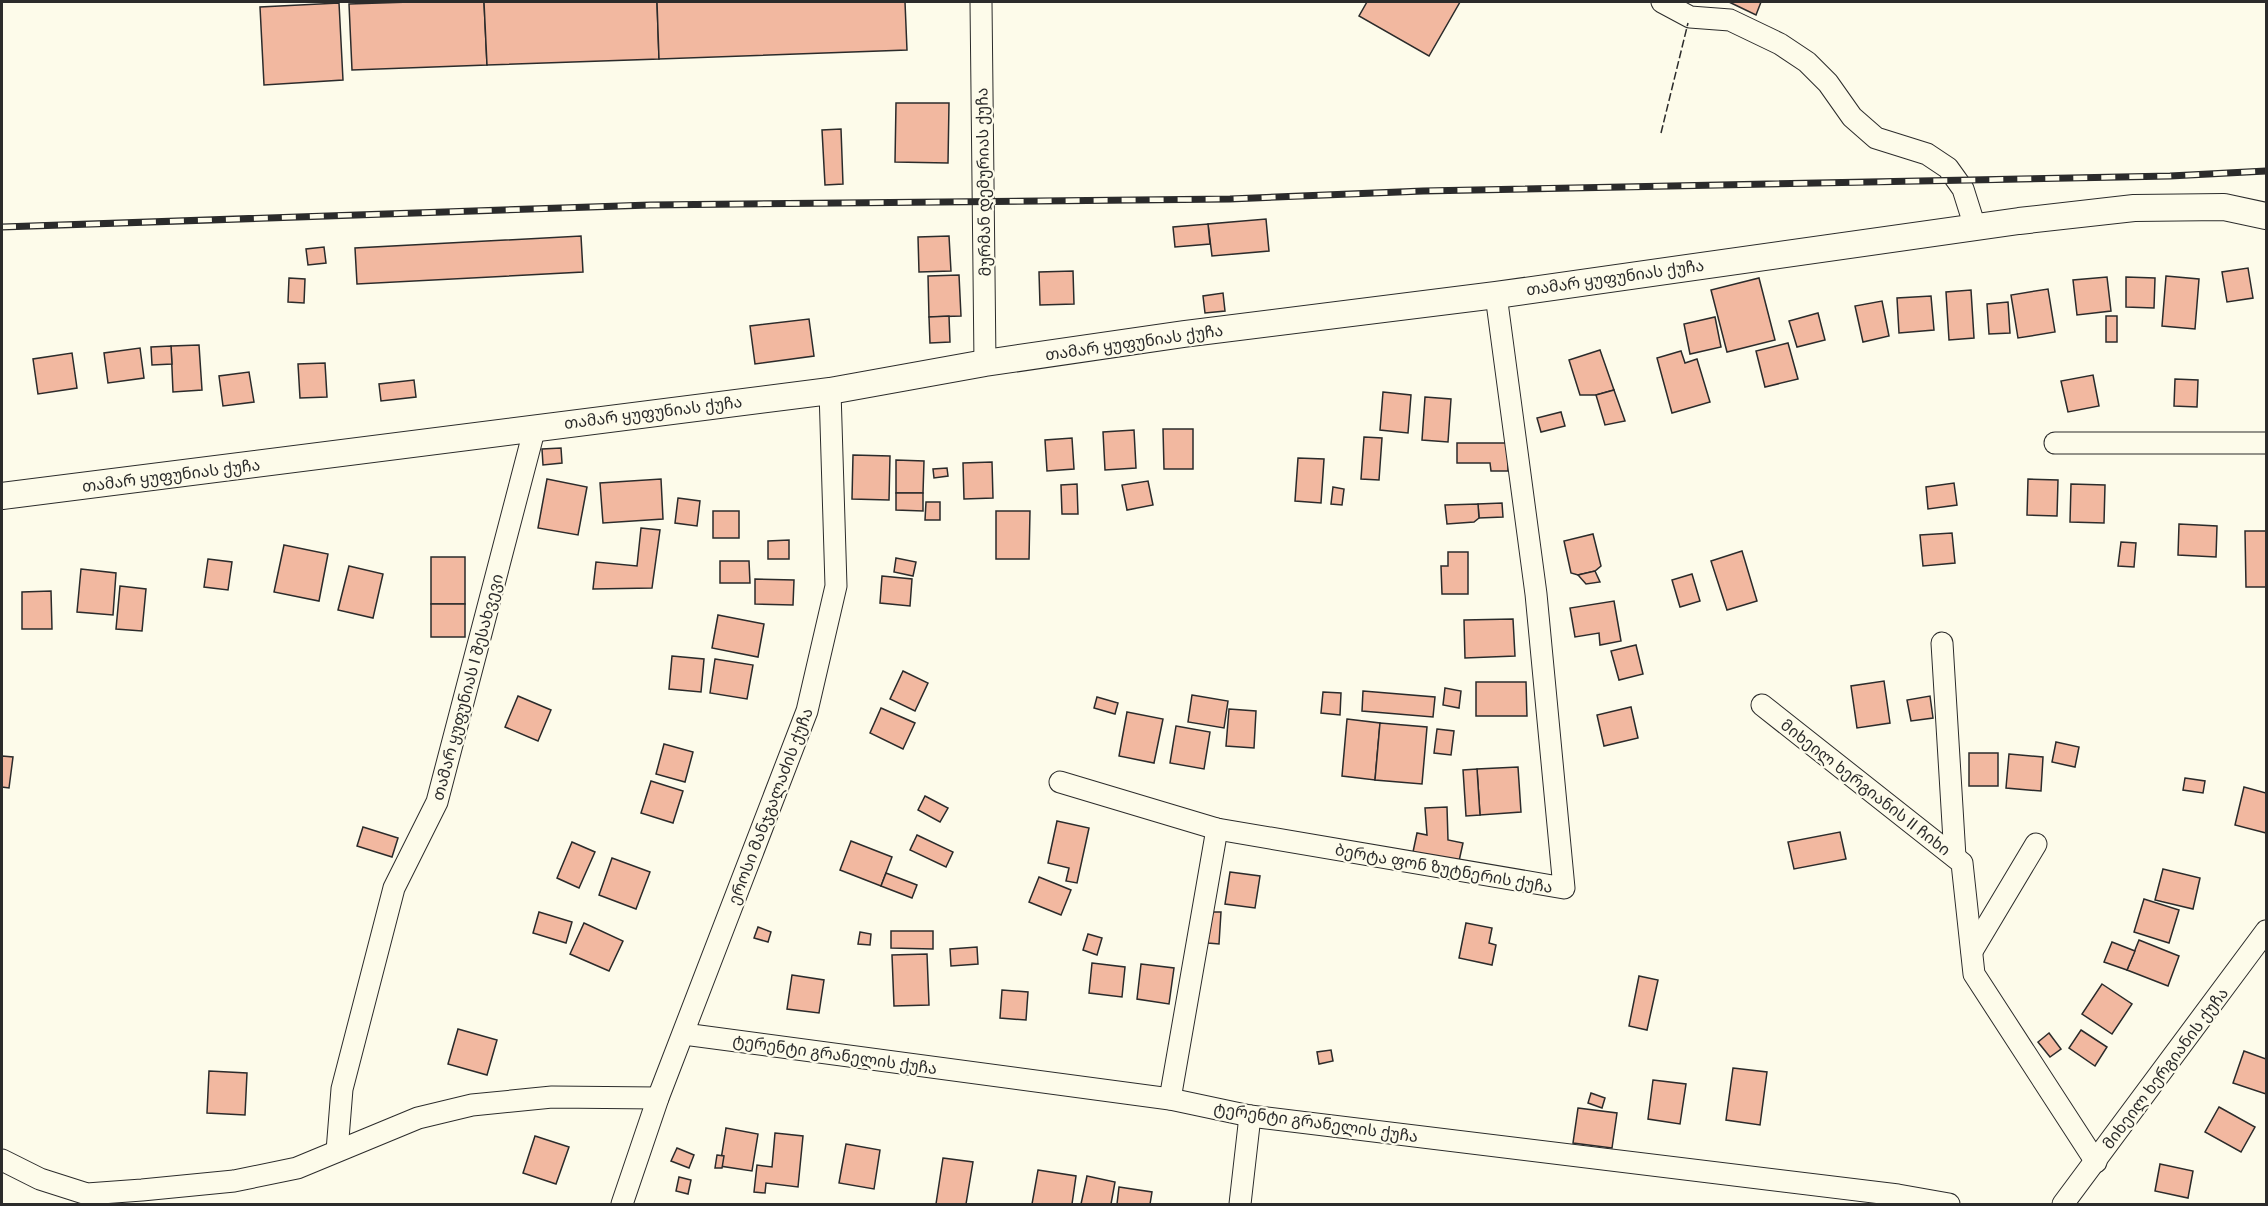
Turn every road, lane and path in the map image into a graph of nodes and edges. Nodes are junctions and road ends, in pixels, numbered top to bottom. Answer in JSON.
{"nodes":[{"id":1,"x":981,"y":2,"type":"edge"},
{"id":2,"x":1662,"y":2,"type":"edge"},
{"id":3,"x":2266,"y":216,"type":"edge"},
{"id":4,"x":1975,"y":227,"type":"junction"},
{"id":5,"x":1496,"y":295,"type":"junction"},
{"id":6,"x":985,"y":363,"type":"junction"},
{"id":7,"x":830,"y":391,"type":"junction"},
{"id":8,"x":535,"y":427,"type":"junction"},
{"id":9,"x":2055,"y":443,"type":"dead end"},
{"id":10,"x":2266,"y":443,"type":"edge"},
{"id":11,"x":2,"y":496,"type":"edge"},
{"id":12,"x":1942,"y":644,"type":"dead end"},
{"id":13,"x":1762,"y":705,"type":"dead end"},
{"id":14,"x":1060,"y":782,"type":"dead end"},
{"id":15,"x":1217,"y":829,"type":"junction"},
{"id":16,"x":2036,"y":844,"type":"dead end"},
{"id":17,"x":1955,"y":857,"type":"junction"},
{"id":18,"x":2266,"y":931,"type":"edge"},
{"id":19,"x":1972,"y":951,"type":"junction"},
{"id":20,"x":684,"y":1034,"type":"junction"},
{"id":21,"x":658,"y":1098,"type":"junction"},
{"id":22,"x":1170,"y":1100,"type":"junction"},
{"id":23,"x":1250,"y":1116,"type":"junction"},
{"id":24,"x":337,"y":1151,"type":"junction"},
{"id":25,"x":2,"y":1160,"type":"edge"},
{"id":26,"x":2096,"y":1162,"type":"junction"},
{"id":27,"x":622,"y":1204,"type":"edge"},
{"id":28,"x":1240,"y":1204,"type":"edge"},
{"id":29,"x":1949,"y":1204,"type":"edge"},
{"id":30,"x":2063,"y":1204,"type":"edge"}],
"edges":[{"from":1,"to":6,"type":"street","name":"მურმან დემურიას ქუჩა"},
{"from":2,"to":4,"type":"street"},
{"from":3,"to":4,"type":"main road","name":"თამარ ყუფუნიას ქუჩა"},
{"from":4,"to":5,"type":"main road","name":"თამარ ყუფუნიას ქუჩა"},
{"from":5,"to":6,"type":"main road","name":"თამარ ყუფუნიას ქუჩა"},
{"from":5,"to":15,"type":"street","name":"ბერტა ფონ ზუტნერის ქუჩა"},
{"from":6,"to":7,"type":"main road","name":"თამარ ყუფუნიას ქუჩა"},
{"from":7,"to":8,"type":"main road","name":"თამარ ყუფუნიას ქუჩა"},
{"from":7,"to":20,"type":"street","name":"ეროსი მანჯგალაძის ქუჩა"},
{"from":8,"to":11,"type":"main road","name":"თამარ ყუფუნიას ქუჩა"},
{"from":8,"to":24,"type":"street","name":"თამარ ყუფუნიას I შესახვევი"},
{"from":9,"to":10,"type":"street"},
{"from":12,"to":17,"type":"street"},
{"from":13,"to":17,"type":"street","name":"მიხეილ ხერგიანის II ჩიხი"},
{"from":14,"to":15,"type":"street"},
{"from":15,"to":22,"type":"street"},
{"from":16,"to":19,"type":"street"},
{"from":17,"to":19,"type":"street","name":"მიხეილ ხერგიანის II ჩიხი"},
{"from":18,"to":26,"type":"street","name":"მიხეილ ხერგიანის ქუჩა"},
{"from":19,"to":26,"type":"street","name":"მიხეილ ხერგიანის II ჩიხი"},
{"from":20,"to":21,"type":"street","name":"ეროსი მანჯგალაძის ქუჩა"},
{"from":20,"to":22,"type":"street","name":"ტერენტი გრანელის ქუჩა"},
{"from":21,"to":24,"type":"street"},
{"from":21,"to":27,"type":"street","name":"ეროსი მანჯგალაძის ქუჩა"},
{"from":22,"to":23,"type":"street","name":"ტერენტი გრანელის ქუჩა"},
{"from":23,"to":28,"type":"street"},
{"from":23,"to":29,"type":"street","name":"ტერენტი გრანელის ქუჩა"},
{"from":24,"to":25,"type":"street"},
{"from":26,"to":30,"type":"street","name":"მიხეილ ხერგიანის ქუჩა"}]}
